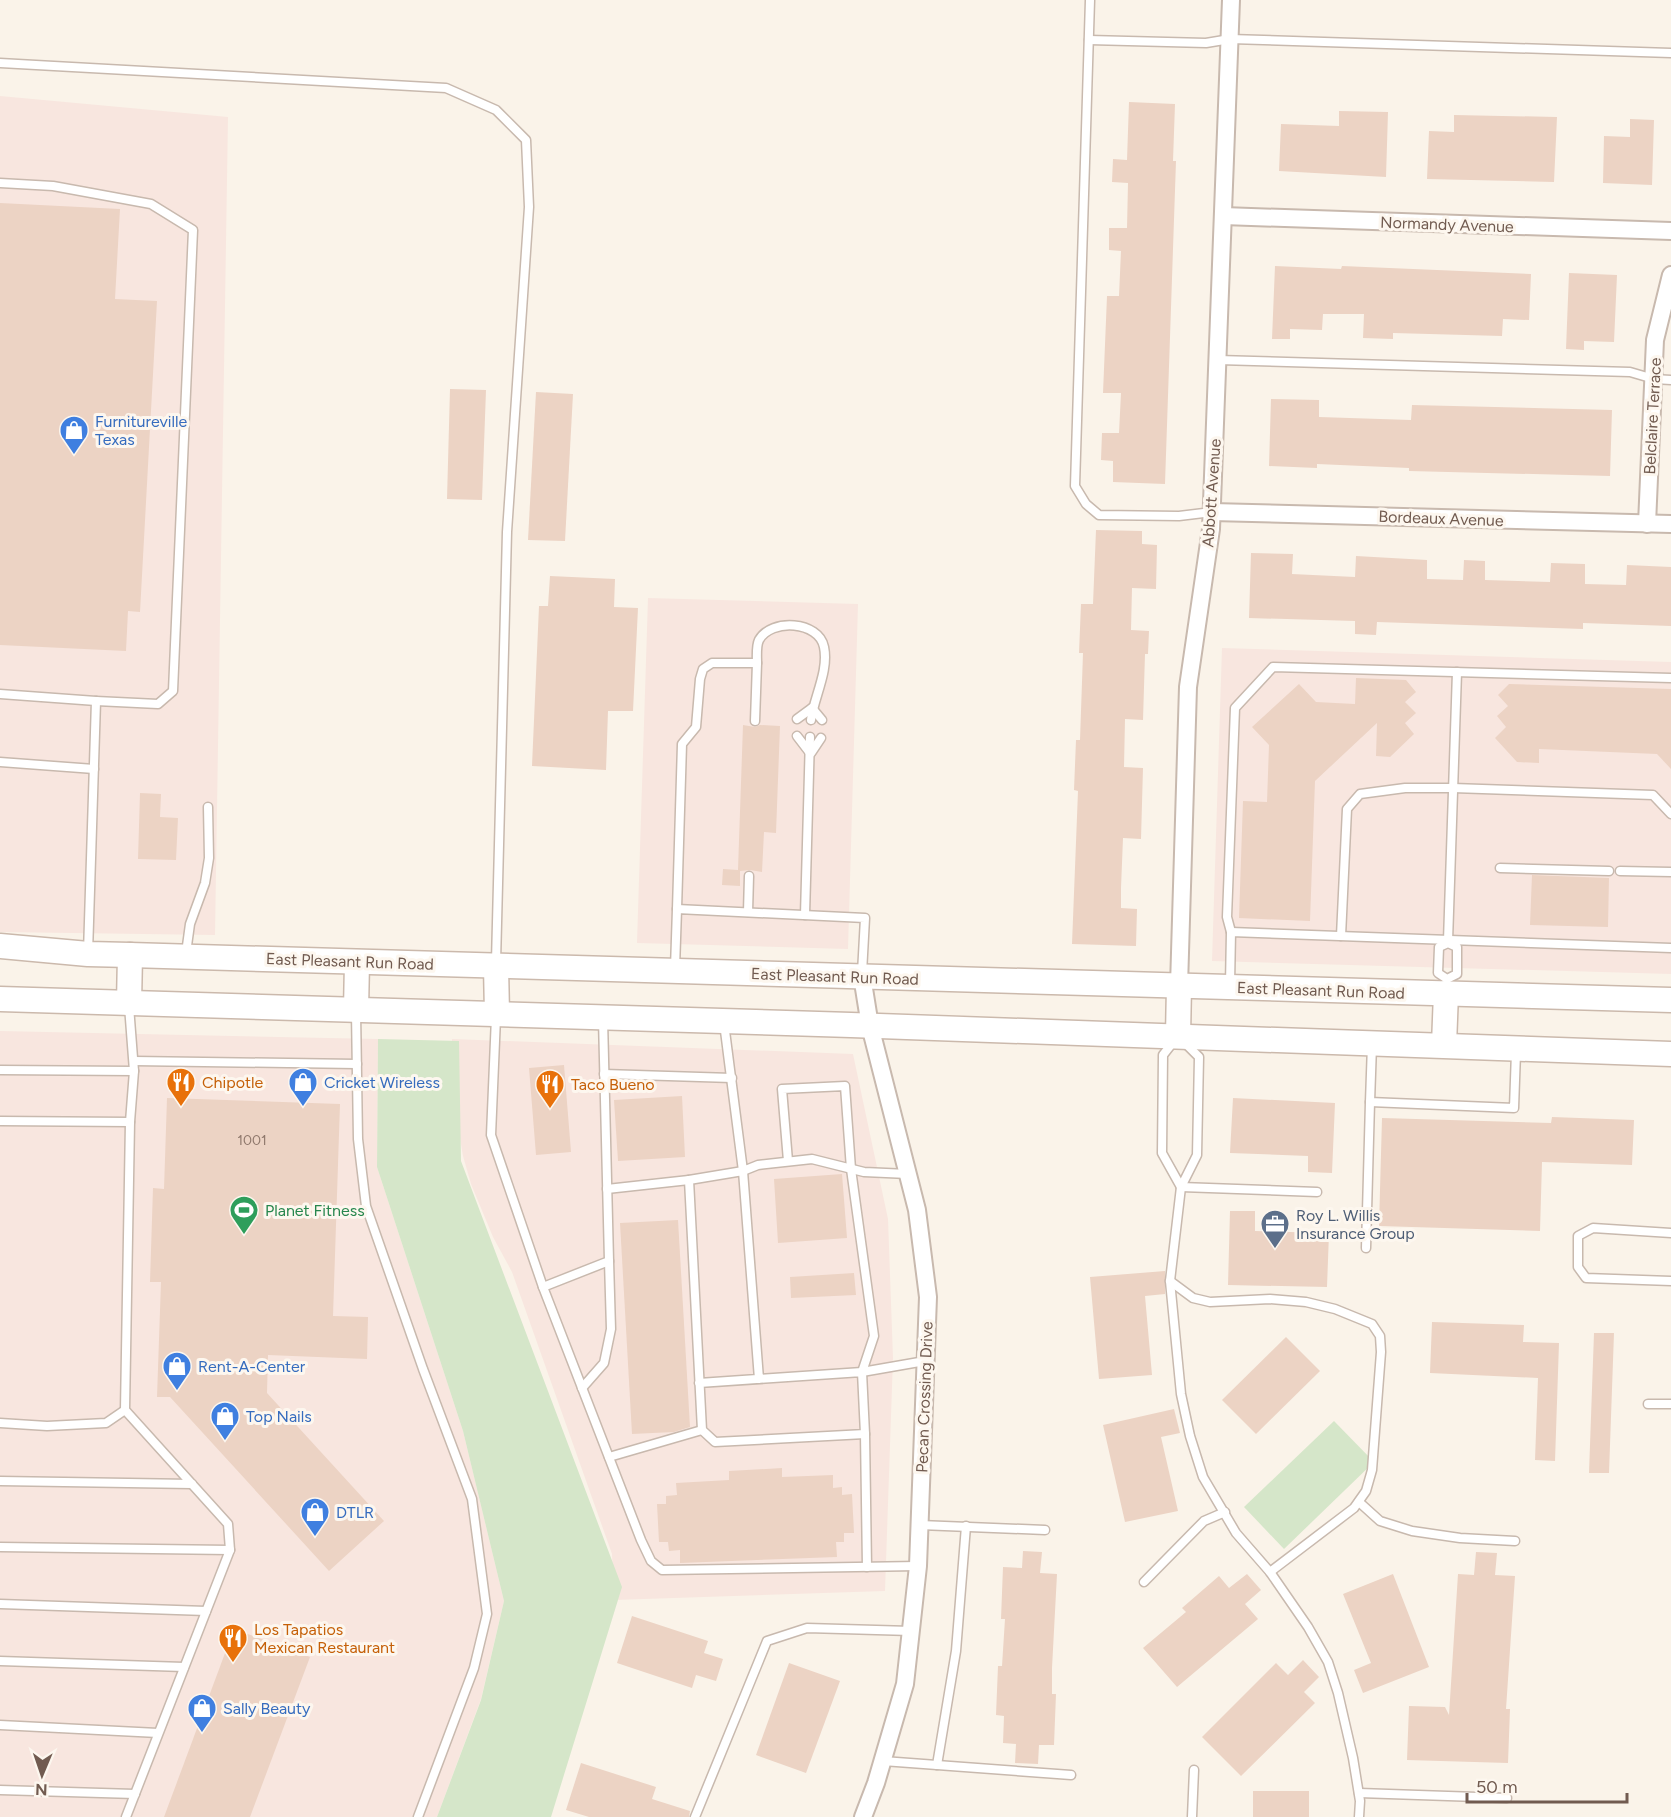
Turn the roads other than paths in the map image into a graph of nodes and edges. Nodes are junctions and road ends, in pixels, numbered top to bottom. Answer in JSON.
{"nodes":[{"id":1,"x":1090,"y":0,"type":"edge"},
{"id":2,"x":1231,"y":0,"type":"edge"},
{"id":3,"x":1230,"y":39,"type":"junction"},
{"id":4,"x":1089,"y":40,"type":"junction"},
{"id":5,"x":1671,"y":53,"type":"edge"},
{"id":6,"x":0,"y":63,"type":"edge"},
{"id":7,"x":0,"y":183,"type":"edge"},
{"id":8,"x":1223,"y":216,"type":"junction"},
{"id":9,"x":1671,"y":231,"type":"edge"},
{"id":10,"x":1671,"y":275,"type":"edge"},
{"id":11,"x":1218,"y":360,"type":"junction"},
{"id":12,"x":1654,"y":379,"type":"junction"},
{"id":13,"x":1671,"y":380,"type":"edge"},
{"id":14,"x":1212,"y":512,"type":"junction"},
{"id":15,"x":1647,"y":524,"type":"junction"},
{"id":16,"x":1671,"y":524,"type":"edge"},
{"id":17,"x":757,"y":663,"type":"junction"},
{"id":18,"x":1457,"y":672,"type":"junction"},
{"id":19,"x":1671,"y":678,"type":"edge"},
{"id":20,"x":0,"y":694,"type":"edge"},
{"id":21,"x":96,"y":700,"type":"junction"},
{"id":22,"x":812,"y":708,"type":"junction"},
{"id":23,"x":797,"y":719,"type":"dead end"},
{"id":24,"x":811,"y":720,"type":"dead end"},
{"id":25,"x":822,"y":720,"type":"dead end"},
{"id":26,"x":755,"y":721,"type":"dead end"},
{"id":27,"x":797,"y":736,"type":"dead end"},
{"id":28,"x":810,"y":737,"type":"dead end"},
{"id":29,"x":821,"y":738,"type":"dead end"},
{"id":30,"x":810,"y":754,"type":"junction"},
{"id":31,"x":0,"y":762,"type":"edge"},
{"id":32,"x":94,"y":769,"type":"junction"},
{"id":33,"x":1454,"y":788,"type":"junction"},
{"id":34,"x":208,"y":807,"type":"dead end"},
{"id":35,"x":1671,"y":814,"type":"edge"},
{"id":36,"x":1500,"y":868,"type":"dead end"},
{"id":37,"x":1609,"y":871,"type":"dead end"},
{"id":38,"x":1620,"y":871,"type":"dead end"},
{"id":39,"x":1671,"y":872,"type":"edge"},
{"id":40,"x":749,"y":876,"type":"dead end"},
{"id":41,"x":677,"y":909,"type":"junction"},
{"id":42,"x":748,"y":912,"type":"junction"},
{"id":43,"x":805,"y":915,"type":"junction"},
{"id":44,"x":1232,"y":932,"type":"junction"},
{"id":45,"x":1341,"y":936,"type":"junction"},
{"id":46,"x":1448,"y":941,"type":"junction"},
{"id":47,"x":0,"y":946,"type":"edge"},
{"id":48,"x":1671,"y":948,"type":"edge"},
{"id":49,"x":88,"y":954,"type":"junction"},
{"id":50,"x":130,"y":955,"type":"junction"},
{"id":51,"x":186,"y":957,"type":"junction"},
{"id":52,"x":357,"y":962,"type":"junction"},
{"id":53,"x":496,"y":966,"type":"junction"},
{"id":54,"x":675,"y":971,"type":"junction"},
{"id":55,"x":861,"y":976,"type":"junction"},
{"id":56,"x":1179,"y":986,"type":"junction"},
{"id":57,"x":1446,"y":986,"type":"junction"},
{"id":58,"x":1230,"y":987,"type":"junction"},
{"id":59,"x":0,"y":999,"type":"edge"},
{"id":60,"x":1671,"y":1000,"type":"edge"},
{"id":61,"x":129,"y":1003,"type":"junction"},
{"id":62,"x":356,"y":1010,"type":"junction"},
{"id":63,"x":497,"y":1014,"type":"junction"},
{"id":64,"x":603,"y":1017,"type":"junction"},
{"id":65,"x":724,"y":1021,"type":"junction"},
{"id":66,"x":870,"y":1026,"type":"junction"},
{"id":67,"x":1178,"y":1036,"type":"junction"},
{"id":68,"x":1372,"y":1043,"type":"junction"},
{"id":69,"x":1444,"y":1046,"type":"junction"},
{"id":70,"x":1516,"y":1048,"type":"junction"},
{"id":71,"x":1671,"y":1054,"type":"edge"},
{"id":72,"x":134,"y":1061,"type":"junction"},
{"id":73,"x":357,"y":1064,"type":"junction"},
{"id":74,"x":0,"y":1070,"type":"edge"},
{"id":75,"x":134,"y":1071,"type":"junction"},
{"id":76,"x":604,"y":1074,"type":"junction"},
{"id":77,"x":732,"y":1078,"type":"junction"},
{"id":78,"x":1370,"y":1102,"type":"junction"},
{"id":79,"x":0,"y":1121,"type":"edge"},
{"id":80,"x":129,"y":1122,"type":"junction"},
{"id":81,"x":788,"y":1161,"type":"junction"},
{"id":82,"x":851,"y":1169,"type":"junction"},
{"id":83,"x":743,"y":1171,"type":"junction"},
{"id":84,"x":908,"y":1174,"type":"junction"},
{"id":85,"x":688,"y":1180,"type":"junction"},
{"id":86,"x":1181,"y":1187,"type":"junction"},
{"id":87,"x":607,"y":1190,"type":"junction"},
{"id":88,"x":1317,"y":1192,"type":"dead end"},
{"id":89,"x":1671,"y":1233,"type":"edge"},
{"id":90,"x":1366,"y":1248,"type":"dead end"},
{"id":91,"x":609,"y":1261,"type":"junction"},
{"id":92,"x":1170,"y":1281,"type":"junction"},
{"id":93,"x":1671,"y":1281,"type":"edge"},
{"id":94,"x":543,"y":1287,"type":"junction"},
{"id":95,"x":925,"y":1361,"type":"junction"},
{"id":96,"x":862,"y":1372,"type":"junction"},
{"id":97,"x":759,"y":1379,"type":"junction"},
{"id":98,"x":699,"y":1383,"type":"junction"},
{"id":99,"x":582,"y":1388,"type":"junction"},
{"id":100,"x":1648,"y":1404,"type":"dead end"},
{"id":101,"x":1671,"y":1404,"type":"edge"},
{"id":102,"x":124,"y":1410,"type":"junction"},
{"id":103,"x":0,"y":1423,"type":"edge"},
{"id":104,"x":702,"y":1430,"type":"junction"},
{"id":105,"x":865,"y":1434,"type":"junction"},
{"id":106,"x":609,"y":1457,"type":"junction"},
{"id":107,"x":0,"y":1481,"type":"edge"},
{"id":108,"x":192,"y":1484,"type":"junction"},
{"id":109,"x":1359,"y":1502,"type":"junction"},
{"id":110,"x":1225,"y":1512,"type":"junction"},
{"id":111,"x":920,"y":1524,"type":"junction"},
{"id":112,"x":966,"y":1526,"type":"junction"},
{"id":113,"x":1045,"y":1530,"type":"dead end"},
{"id":114,"x":1515,"y":1541,"type":"dead end"},
{"id":115,"x":0,"y":1547,"type":"edge"},
{"id":116,"x":230,"y":1551,"type":"junction"},
{"id":117,"x":918,"y":1566,"type":"junction"},
{"id":118,"x":867,"y":1567,"type":"junction"},
{"id":119,"x":1270,"y":1572,"type":"junction"},
{"id":120,"x":1144,"y":1582,"type":"dead end"},
{"id":121,"x":0,"y":1604,"type":"edge"},
{"id":122,"x":206,"y":1611,"type":"junction"},
{"id":123,"x":911,"y":1631,"type":"junction"},
{"id":124,"x":0,"y":1661,"type":"edge"},
{"id":125,"x":184,"y":1667,"type":"junction"},
{"id":126,"x":0,"y":1725,"type":"edge"},
{"id":127,"x":158,"y":1733,"type":"junction"},
{"id":128,"x":883,"y":1761,"type":"junction"},
{"id":129,"x":937,"y":1765,"type":"junction"},
{"id":130,"x":1194,"y":1770,"type":"dead end"},
{"id":131,"x":1071,"y":1775,"type":"dead end"},
{"id":132,"x":0,"y":1790,"type":"edge"},
{"id":133,"x":1359,"y":1793,"type":"junction"},
{"id":134,"x":135,"y":1794,"type":"junction"},
{"id":135,"x":1507,"y":1798,"type":"dead end"},
{"id":136,"x":126,"y":1817,"type":"edge"},
{"id":137,"x":418,"y":1817,"type":"edge"},
{"id":138,"x":695,"y":1817,"type":"edge"},
{"id":139,"x":863,"y":1817,"type":"edge"},
{"id":140,"x":1192,"y":1817,"type":"edge"},
{"id":141,"x":1359,"y":1817,"type":"edge"}],
"edges":[{"from":1,"to":4,"type":"lane"},
{"from":2,"to":3,"type":"street","name":"Abbott Avenue"},
{"from":3,"to":4,"type":"lane"},
{"from":3,"to":5,"type":"lane"},
{"from":3,"to":8,"type":"street","name":"Abbott Avenue"},
{"from":4,"to":14,"type":"lane"},
{"from":6,"to":53,"type":"lane"},
{"from":7,"to":21,"type":"lane"},
{"from":8,"to":9,"type":"street","name":"Normandy Avenue"},
{"from":8,"to":11,"type":"street","name":"Abbott Avenue"},
{"from":10,"to":12,"type":"street","name":"Belclaire Terrace"},
{"from":11,"to":12,"type":"lane"},
{"from":11,"to":14,"type":"street","name":"Abbott Avenue"},
{"from":12,"to":13,"type":"lane"},
{"from":12,"to":15,"type":"street","name":"Belclaire Terrace"},
{"from":14,"to":15,"type":"street","name":"Bordeaux Avenue"},
{"from":14,"to":56,"type":"street","name":"Abbott Avenue"},
{"from":15,"to":16,"type":"street","name":"Bordeaux Avenue"},
{"from":17,"to":22,"type":"lane"},
{"from":17,"to":26,"type":"lane"},
{"from":17,"to":41,"type":"lane"},
{"from":18,"to":19,"type":"lane"},
{"from":18,"to":33,"type":"lane"},
{"from":18,"to":44,"type":"lane"},
{"from":20,"to":21,"type":"lane"},
{"from":21,"to":32,"type":"lane"},
{"from":22,"to":23,"type":"lane"},
{"from":22,"to":24,"type":"lane"},
{"from":22,"to":25,"type":"lane"},
{"from":27,"to":30,"type":"lane"},
{"from":28,"to":30,"type":"lane"},
{"from":29,"to":30,"type":"lane"},
{"from":30,"to":43,"type":"lane"},
{"from":31,"to":32,"type":"lane"},
{"from":32,"to":49,"type":"lane"},
{"from":33,"to":35,"type":"lane"},
{"from":33,"to":45,"type":"lane"},
{"from":33,"to":46,"type":"lane"},
{"from":34,"to":51,"type":"lane"},
{"from":36,"to":37,"type":"lane"},
{"from":38,"to":39,"type":"lane"},
{"from":40,"to":42,"type":"lane"},
{"from":41,"to":42,"type":"lane"},
{"from":41,"to":54,"type":"lane"},
{"from":42,"to":43,"type":"lane"},
{"from":43,"to":55,"type":"lane"},
{"from":44,"to":45,"type":"lane"},
{"from":44,"to":58,"type":"lane"},
{"from":45,"to":46,"type":"lane"},
{"from":46,"to":48,"type":"lane"},
{"from":46,"to":57,"type":"lane"},
{"from":46,"to":57,"type":"lane"},
{"from":47,"to":49,"type":"main road","name":"East Pleasant Run Road"},
{"from":49,"to":50,"type":"main road","name":"East Pleasant Run Road"},
{"from":50,"to":51,"type":"main road","name":"East Pleasant Run Road"},
{"from":50,"to":61,"type":"main road"},
{"from":51,"to":52,"type":"main road","name":"East Pleasant Run Road"},
{"from":52,"to":53,"type":"main road","name":"East Pleasant Run Road"},
{"from":52,"to":62,"type":"main road"},
{"from":53,"to":54,"type":"main road","name":"East Pleasant Run Road"},
{"from":53,"to":63,"type":"main road"},
{"from":54,"to":55,"type":"main road","name":"East Pleasant Run Road"},
{"from":55,"to":56,"type":"main road","name":"East Pleasant Run Road"},
{"from":55,"to":66,"type":"street","name":"Pecan Crossing Drive"},
{"from":56,"to":58,"type":"main road","name":"East Pleasant Run Road"},
{"from":56,"to":67,"type":"main road"},
{"from":57,"to":58,"type":"main road","name":"East Pleasant Run Road"},
{"from":57,"to":60,"type":"main road","name":"East Pleasant Run Road"},
{"from":57,"to":69,"type":"main road"},
{"from":59,"to":61,"type":"main road"},
{"from":61,"to":62,"type":"main road"},
{"from":61,"to":72,"type":"lane"},
{"from":62,"to":63,"type":"main road"},
{"from":62,"to":73,"type":"lane"},
{"from":63,"to":64,"type":"main road"},
{"from":63,"to":94,"type":"lane"},
{"from":64,"to":65,"type":"main road"},
{"from":64,"to":76,"type":"lane"},
{"from":65,"to":66,"type":"main road"},
{"from":65,"to":77,"type":"lane"},
{"from":66,"to":67,"type":"main road"},
{"from":66,"to":84,"type":"street","name":"Pecan Crossing Drive"},
{"from":67,"to":68,"type":"main road"},
{"from":67,"to":86,"type":"lane"},
{"from":67,"to":86,"type":"lane"},
{"from":68,"to":69,"type":"main road"},
{"from":68,"to":78,"type":"lane"},
{"from":69,"to":70,"type":"main road"},
{"from":70,"to":71,"type":"main road"},
{"from":70,"to":78,"type":"lane"},
{"from":72,"to":73,"type":"lane"},
{"from":72,"to":75,"type":"lane"},
{"from":73,"to":137,"type":"lane"},
{"from":74,"to":75,"type":"lane"},
{"from":75,"to":80,"type":"lane"},
{"from":76,"to":77,"type":"lane"},
{"from":76,"to":87,"type":"lane"},
{"from":77,"to":83,"type":"lane"},
{"from":78,"to":90,"type":"lane"},
{"from":79,"to":80,"type":"lane"},
{"from":80,"to":102,"type":"lane"},
{"from":81,"to":82,"type":"lane"},
{"from":81,"to":82,"type":"lane"},
{"from":81,"to":83,"type":"lane"},
{"from":82,"to":84,"type":"lane"},
{"from":82,"to":96,"type":"lane"},
{"from":83,"to":85,"type":"lane"},
{"from":83,"to":97,"type":"lane"},
{"from":84,"to":95,"type":"street","name":"Pecan Crossing Drive"},
{"from":85,"to":87,"type":"lane"},
{"from":85,"to":98,"type":"lane"},
{"from":86,"to":88,"type":"lane"},
{"from":86,"to":92,"type":"lane"},
{"from":87,"to":91,"type":"lane"},
{"from":89,"to":93,"type":"lane"},
{"from":91,"to":94,"type":"lane"},
{"from":91,"to":99,"type":"lane"},
{"from":92,"to":109,"type":"lane"},
{"from":92,"to":110,"type":"lane"},
{"from":94,"to":99,"type":"lane"},
{"from":95,"to":96,"type":"lane"},
{"from":95,"to":111,"type":"street","name":"Pecan Crossing Drive"},
{"from":96,"to":97,"type":"lane"},
{"from":96,"to":105,"type":"lane"},
{"from":97,"to":98,"type":"lane"},
{"from":98,"to":104,"type":"lane"},
{"from":99,"to":106,"type":"lane"},
{"from":100,"to":101,"type":"lane"},
{"from":102,"to":103,"type":"lane"},
{"from":102,"to":108,"type":"lane"},
{"from":104,"to":105,"type":"lane"},
{"from":104,"to":106,"type":"lane"},
{"from":105,"to":118,"type":"lane"},
{"from":106,"to":118,"type":"lane"},
{"from":107,"to":108,"type":"lane"},
{"from":108,"to":116,"type":"lane"},
{"from":109,"to":114,"type":"lane"},
{"from":109,"to":119,"type":"lane"},
{"from":110,"to":119,"type":"lane"},
{"from":110,"to":120,"type":"lane"},
{"from":111,"to":112,"type":"lane"},
{"from":111,"to":117,"type":"street","name":"Pecan Crossing Drive"},
{"from":112,"to":113,"type":"lane"},
{"from":112,"to":129,"type":"lane"},
{"from":115,"to":116,"type":"lane"},
{"from":116,"to":122,"type":"lane"},
{"from":117,"to":118,"type":"lane"},
{"from":117,"to":123,"type":"street","name":"Pecan Crossing Drive"},
{"from":119,"to":133,"type":"lane"},
{"from":121,"to":122,"type":"lane"},
{"from":122,"to":125,"type":"lane"},
{"from":123,"to":128,"type":"street","name":"Pecan Crossing Drive"},
{"from":123,"to":138,"type":"lane"},
{"from":124,"to":125,"type":"lane"},
{"from":125,"to":127,"type":"lane"},
{"from":126,"to":127,"type":"lane"},
{"from":127,"to":134,"type":"lane"},
{"from":128,"to":129,"type":"lane"},
{"from":128,"to":139,"type":"street","name":"Pecan Crossing Drive"},
{"from":129,"to":131,"type":"lane"},
{"from":130,"to":140,"type":"lane"},
{"from":132,"to":134,"type":"lane"},
{"from":133,"to":135,"type":"lane"},
{"from":133,"to":141,"type":"lane"},
{"from":134,"to":136,"type":"lane"}]}
